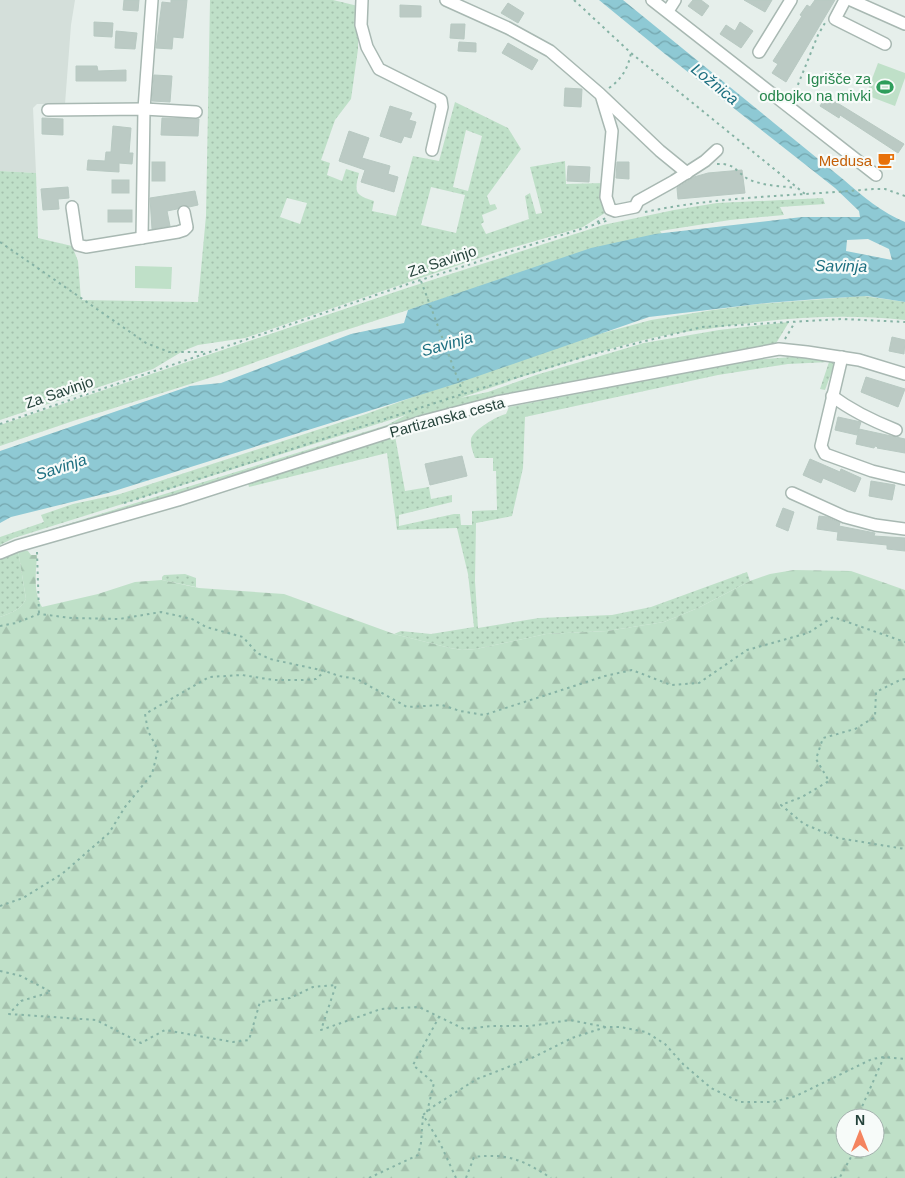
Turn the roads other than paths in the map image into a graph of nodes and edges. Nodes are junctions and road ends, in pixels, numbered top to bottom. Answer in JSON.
{"nodes":[{"id":1,"x":152,"y":0,"type":"edge"},
{"id":2,"x":362,"y":0,"type":"edge"},
{"id":3,"x":446,"y":0,"type":"edge"},
{"id":4,"x":652,"y":0,"type":"edge"},
{"id":5,"x":675,"y":0,"type":"edge"},
{"id":6,"x":792,"y":0,"type":"edge"},
{"id":7,"x":845,"y":0,"type":"edge"},
{"id":8,"x":851,"y":0,"type":"edge"},
{"id":9,"x":668,"y":11,"type":"junction"},
{"id":10,"x":905,"y":24,"type":"edge"},
{"id":11,"x":884,"y":44,"type":"dead end"},
{"id":12,"x":759,"y":52,"type":"dead end"},
{"id":13,"x":600,"y":94,"type":"junction"},
{"id":14,"x":144,"y":109,"type":"junction"},
{"id":15,"x":48,"y":110,"type":"dead end"},
{"id":16,"x":196,"y":112,"type":"dead end"},
{"id":17,"x":432,"y":150,"type":"dead end"},
{"id":18,"x":717,"y":150,"type":"dead end"},
{"id":19,"x":687,"y":173,"type":"junction"},
{"id":20,"x":876,"y":175,"type":"dead end"},
{"id":21,"x":72,"y":207,"type":"dead end"},
{"id":22,"x":184,"y":212,"type":"dead end"},
{"id":23,"x":142,"y":238,"type":"junction"},
{"id":24,"x":842,"y":357,"type":"junction"},
{"id":25,"x":905,"y":374,"type":"edge"},
{"id":26,"x":832,"y":396,"type":"junction"},
{"id":27,"x":896,"y":430,"type":"dead end"},
{"id":28,"x":905,"y":479,"type":"edge"},
{"id":29,"x":792,"y":493,"type":"dead end"},
{"id":30,"x":905,"y":529,"type":"edge"},
{"id":31,"x":0,"y":553,"type":"edge"}],
"edges":[{"from":1,"to":14,"type":"street"},
{"from":2,"to":17,"type":"street"},
{"from":3,"to":13,"type":"street"},
{"from":4,"to":9,"type":"street"},
{"from":5,"to":9,"type":"street"},
{"from":6,"to":12,"type":"street"},
{"from":7,"to":11,"type":"street"},
{"from":8,"to":10,"type":"street"},
{"from":9,"to":20,"type":"street"},
{"from":13,"to":19,"type":"street"},
{"from":13,"to":19,"type":"street"},
{"from":14,"to":15,"type":"street"},
{"from":14,"to":16,"type":"street"},
{"from":14,"to":23,"type":"street"},
{"from":18,"to":19,"type":"street"},
{"from":21,"to":23,"type":"street"},
{"from":22,"to":23,"type":"street"},
{"from":24,"to":25,"type":"street","name":"Partizanska cesta"},
{"from":24,"to":26,"type":"street"},
{"from":24,"to":31,"type":"street","name":"Partizanska cesta"},
{"from":26,"to":27,"type":"street"},
{"from":26,"to":28,"type":"street"},
{"from":29,"to":30,"type":"street"}]}
